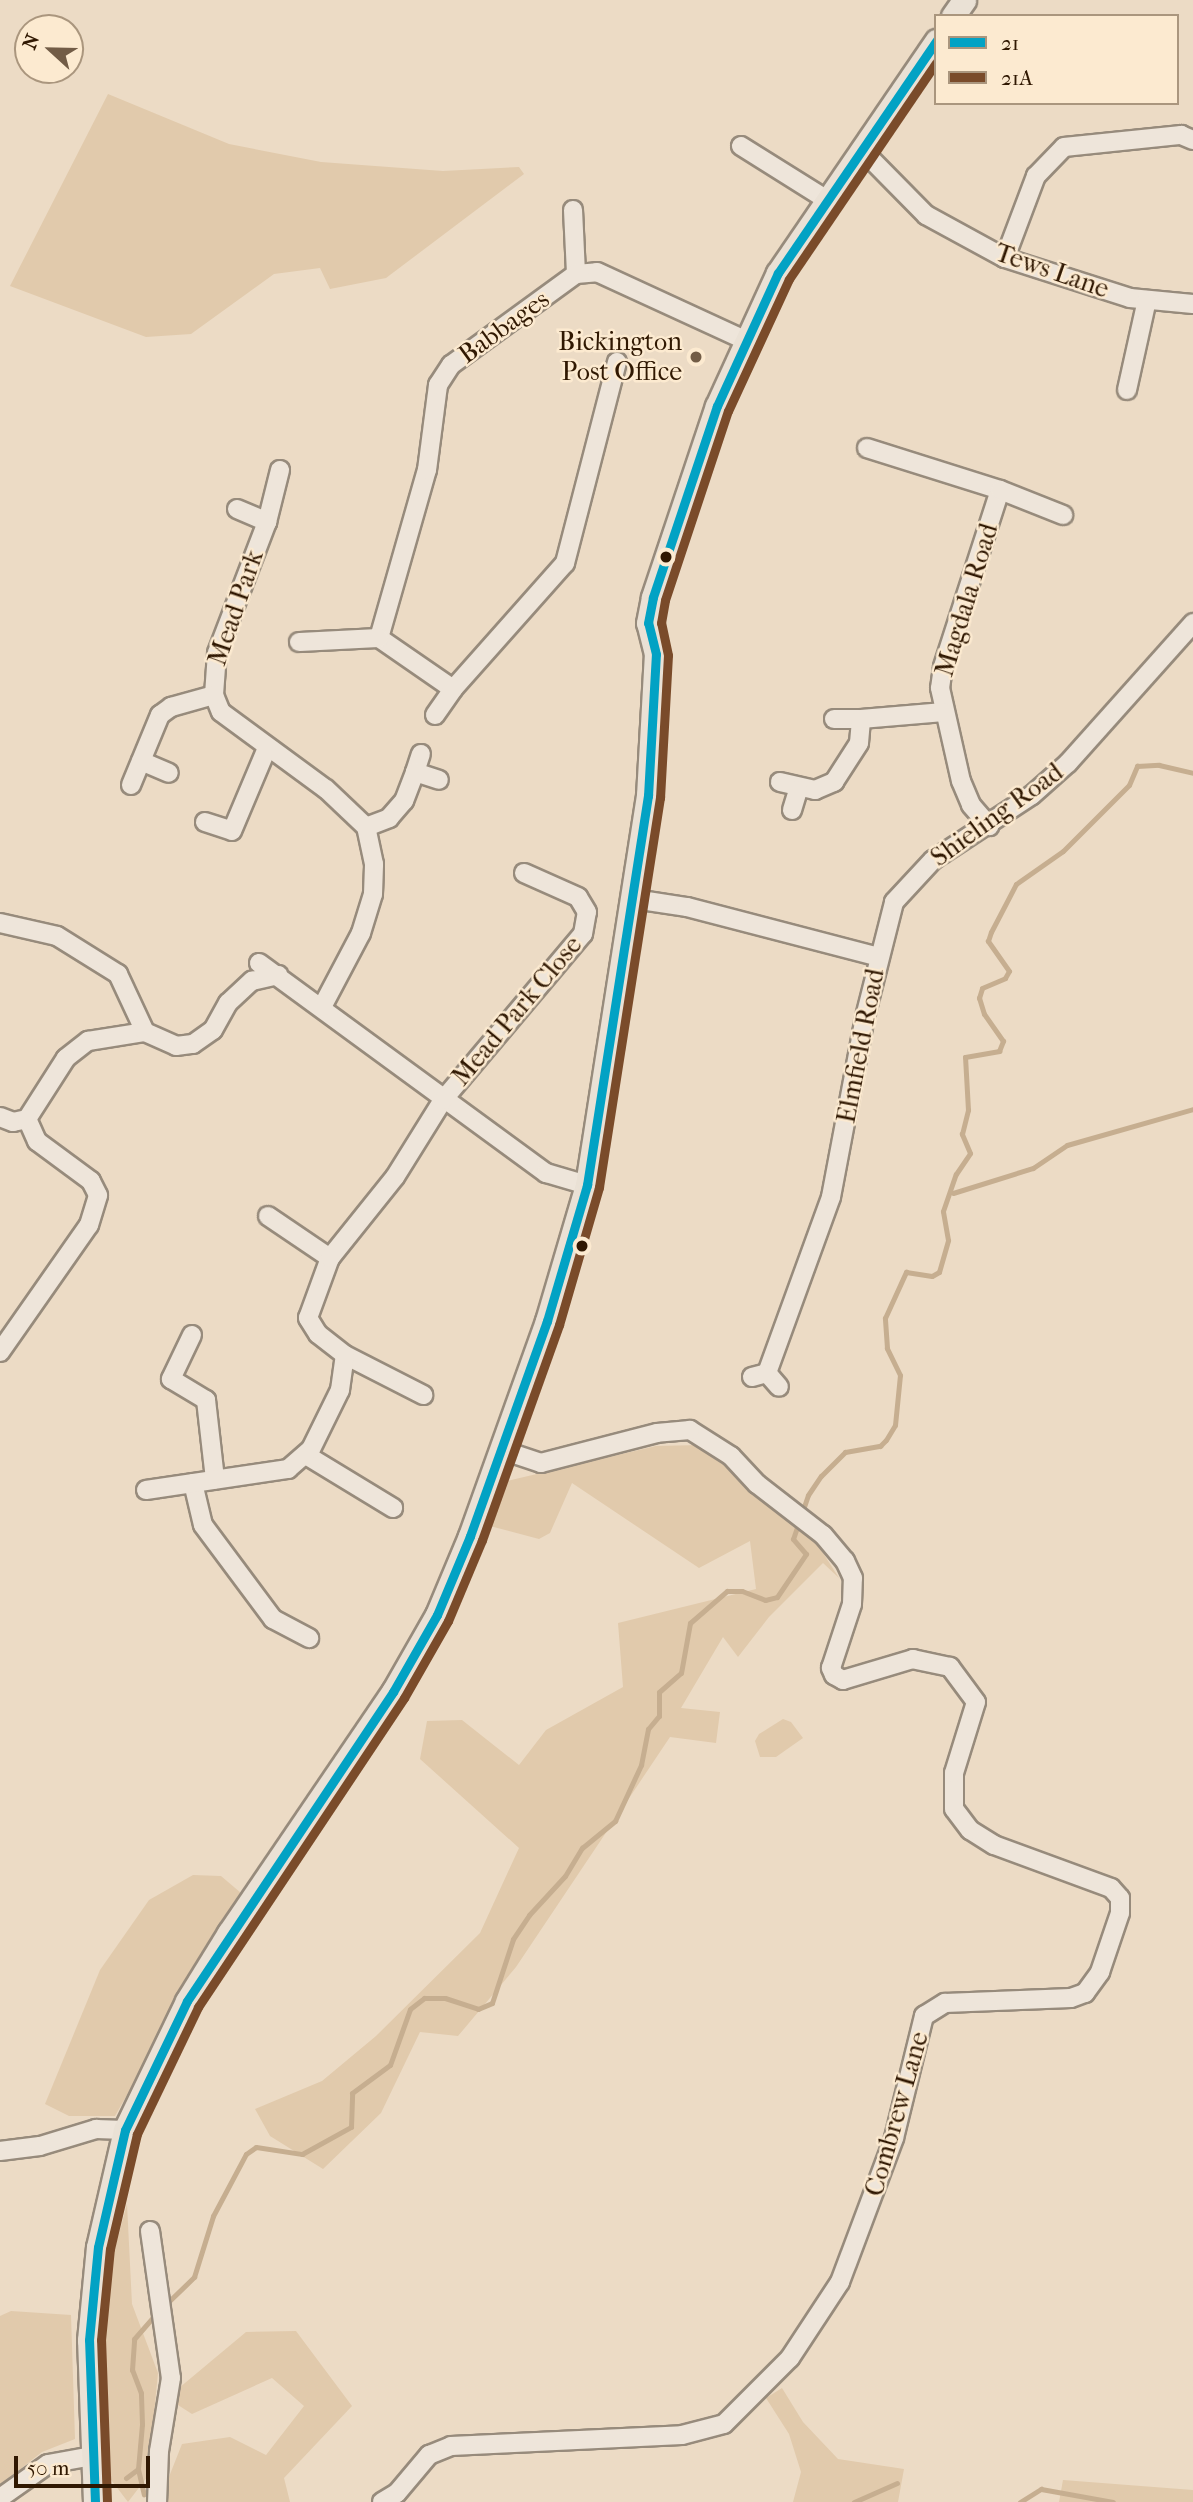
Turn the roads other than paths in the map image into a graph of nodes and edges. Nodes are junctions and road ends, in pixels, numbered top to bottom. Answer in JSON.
{"nodes":[{"id":1,"x":934,"y":44,"type":"edge"},
{"id":2,"x":1193,"y":140,"type":"edge"},
{"id":3,"x":741,"y":146,"type":"dead end"},
{"id":4,"x":861,"y":149,"type":"junction"},
{"id":5,"x":827,"y":200,"type":"junction"},
{"id":6,"x":573,"y":210,"type":"dead end"},
{"id":7,"x":1005,"y":258,"type":"junction"},
{"id":8,"x":576,"y":274,"type":"junction"},
{"id":9,"x":1147,"y":300,"type":"junction"},
{"id":10,"x":1193,"y":304,"type":"edge"},
{"id":11,"x":745,"y":340,"type":"junction"},
{"id":12,"x":617,"y":362,"type":"dead end"},
{"id":13,"x":1127,"y":390,"type":"dead end"},
{"id":14,"x":867,"y":448,"type":"dead end"},
{"id":15,"x":280,"y":470,"type":"dead end"},
{"id":16,"x":1000,"y":490,"type":"junction"},
{"id":17,"x":237,"y":509,"type":"dead end"},
{"id":18,"x":1063,"y":515,"type":"dead end"},
{"id":19,"x":267,"y":522,"type":"junction"},
{"id":20,"x":1193,"y":623,"type":"edge"},
{"id":21,"x":379,"y":638,"type":"junction"},
{"id":22,"x":299,"y":642,"type":"dead end"},
{"id":23,"x":453,"y":690,"type":"junction"},
{"id":24,"x":214,"y":695,"type":"junction"},
{"id":25,"x":944,"y":712,"type":"junction"},
{"id":26,"x":435,"y":715,"type":"dead end"},
{"id":27,"x":834,"y":719,"type":"dead end"},
{"id":28,"x":861,"y":719,"type":"junction"},
{"id":29,"x":267,"y":748,"type":"junction"},
{"id":30,"x":421,"y":754,"type":"dead end"},
{"id":31,"x":141,"y":761,"type":"junction"},
{"id":32,"x":415,"y":772,"type":"junction"},
{"id":33,"x":169,"y":773,"type":"dead end"},
{"id":34,"x":439,"y":780,"type":"dead end"},
{"id":35,"x":779,"y":782,"type":"dead end"},
{"id":36,"x":131,"y":785,"type":"dead end"},
{"id":37,"x":798,"y":790,"type":"junction"},
{"id":38,"x":792,"y":810,"type":"dead end"},
{"id":39,"x":205,"y":822,"type":"dead end"},
{"id":40,"x":989,"y":826,"type":"junction"},
{"id":41,"x":366,"y":827,"type":"junction"},
{"id":42,"x":524,"y":873,"type":"dead end"},
{"id":43,"x":634,"y":898,"type":"junction"},
{"id":44,"x":0,"y":923,"type":"edge"},
{"id":45,"x":879,"y":957,"type":"junction"},
{"id":46,"x":259,"y":963,"type":"dead end"},
{"id":47,"x":278,"y":975,"type":"junction"},
{"id":48,"x":322,"y":1007,"type":"junction"},
{"id":49,"x":145,"y":1032,"type":"junction"},
{"id":50,"x":443,"y":1100,"type":"junction"},
{"id":51,"x":0,"y":1117,"type":"edge"},
{"id":52,"x":27,"y":1119,"type":"junction"},
{"id":53,"x":587,"y":1185,"type":"junction"},
{"id":54,"x":268,"y":1216,"type":"dead end"},
{"id":55,"x":330,"y":1258,"type":"junction"},
{"id":56,"x":191,"y":1335,"type":"dead end"},
{"id":57,"x":0,"y":1352,"type":"edge"},
{"id":58,"x":345,"y":1355,"type":"junction"},
{"id":59,"x":779,"y":1387,"type":"dead end"},
{"id":60,"x":423,"y":1395,"type":"dead end"},
{"id":61,"x":502,"y":1450,"type":"junction"},
{"id":62,"x":306,"y":1455,"type":"junction"},
{"id":63,"x":215,"y":1479,"type":"junction"},
{"id":64,"x":192,"y":1483,"type":"junction"},
{"id":65,"x":146,"y":1490,"type":"dead end"},
{"id":66,"x":393,"y":1508,"type":"dead end"},
{"id":67,"x":309,"y":1638,"type":"dead end"},
{"id":68,"x":125,"y":2130,"type":"junction"},
{"id":69,"x":0,"y":2151,"type":"edge"},
{"id":70,"x":150,"y":2231,"type":"dead end"},
{"id":71,"x":93,"y":2456,"type":"junction"},
{"id":72,"x":0,"y":2498,"type":"edge"},
{"id":73,"x":95,"y":2502,"type":"edge"},
{"id":74,"x":157,"y":2502,"type":"edge"},
{"id":75,"x":382,"y":2502,"type":"edge"}],
"edges":[{"from":1,"to":4,"type":"main road"},
{"from":2,"to":7,"type":"street"},
{"from":3,"to":5,"type":"street"},
{"from":4,"to":5,"type":"main road"},
{"from":4,"to":7,"type":"street","name":"Tews Lane"},
{"from":5,"to":11,"type":"main road"},
{"from":6,"to":8,"type":"street","name":"Babbages"},
{"from":7,"to":9,"type":"street","name":"Tews Lane"},
{"from":8,"to":11,"type":"street","name":"Babbages"},
{"from":8,"to":21,"type":"street","name":"Babbages"},
{"from":9,"to":10,"type":"street","name":"Tews Lane"},
{"from":9,"to":13,"type":"street"},
{"from":11,"to":43,"type":"main road"},
{"from":12,"to":23,"type":"street"},
{"from":14,"to":16,"type":"street","name":"Magdala Road"},
{"from":15,"to":19,"type":"street","name":"Mead Park"},
{"from":16,"to":18,"type":"street","name":"Magdala Road"},
{"from":16,"to":25,"type":"street","name":"Magdala Road"},
{"from":17,"to":19,"type":"street","name":"Mead Park"},
{"from":19,"to":24,"type":"street","name":"Mead Park"},
{"from":20,"to":40,"type":"street","name":"Shieling Road"},
{"from":21,"to":22,"type":"street"},
{"from":21,"to":23,"type":"street"},
{"from":23,"to":26,"type":"street"},
{"from":24,"to":29,"type":"street","name":"Mead Park"},
{"from":24,"to":31,"type":"street","name":"Mead Park"},
{"from":25,"to":28,"type":"street","name":"Magdala Road"},
{"from":25,"to":40,"type":"street","name":"Magdala Road"},
{"from":27,"to":28,"type":"street","name":"Magdala Road"},
{"from":28,"to":37,"type":"street"},
{"from":29,"to":39,"type":"street"},
{"from":29,"to":41,"type":"street","name":"Mead Park"},
{"from":30,"to":32,"type":"street"},
{"from":31,"to":33,"type":"street"},
{"from":31,"to":36,"type":"street","name":"Mead Park"},
{"from":32,"to":34,"type":"street"},
{"from":32,"to":41,"type":"street"},
{"from":35,"to":37,"type":"street"},
{"from":37,"to":38,"type":"street"},
{"from":40,"to":45,"type":"street","name":"Shieling Road"},
{"from":41,"to":48,"type":"street"},
{"from":42,"to":50,"type":"street","name":"Mead Park Close"},
{"from":43,"to":45,"type":"street","name":"Elmfield Road"},
{"from":43,"to":53,"type":"main road"},
{"from":44,"to":49,"type":"street"},
{"from":45,"to":59,"type":"street","name":"Elmfield Road"},
{"from":46,"to":47,"type":"street"},
{"from":47,"to":48,"type":"street"},
{"from":47,"to":49,"type":"street"},
{"from":48,"to":50,"type":"street"},
{"from":49,"to":52,"type":"street"},
{"from":50,"to":53,"type":"street"},
{"from":50,"to":55,"type":"street","name":"Mead Park Close"},
{"from":51,"to":52,"type":"street"},
{"from":52,"to":57,"type":"street"},
{"from":53,"to":61,"type":"main road"},
{"from":54,"to":55,"type":"street"},
{"from":55,"to":58,"type":"street","name":"Mead Park Close"},
{"from":56,"to":63,"type":"street"},
{"from":58,"to":60,"type":"street"},
{"from":58,"to":62,"type":"street"},
{"from":61,"to":68,"type":"main road"},
{"from":61,"to":75,"type":"street","name":"Combrew Lane"},
{"from":62,"to":63,"type":"street"},
{"from":62,"to":66,"type":"street"},
{"from":63,"to":64,"type":"street"},
{"from":64,"to":65,"type":"street"},
{"from":64,"to":67,"type":"street"},
{"from":68,"to":69,"type":"street"},
{"from":68,"to":71,"type":"main road"},
{"from":70,"to":74,"type":"street"},
{"from":71,"to":72,"type":"street"},
{"from":71,"to":73,"type":"main road"}]}
